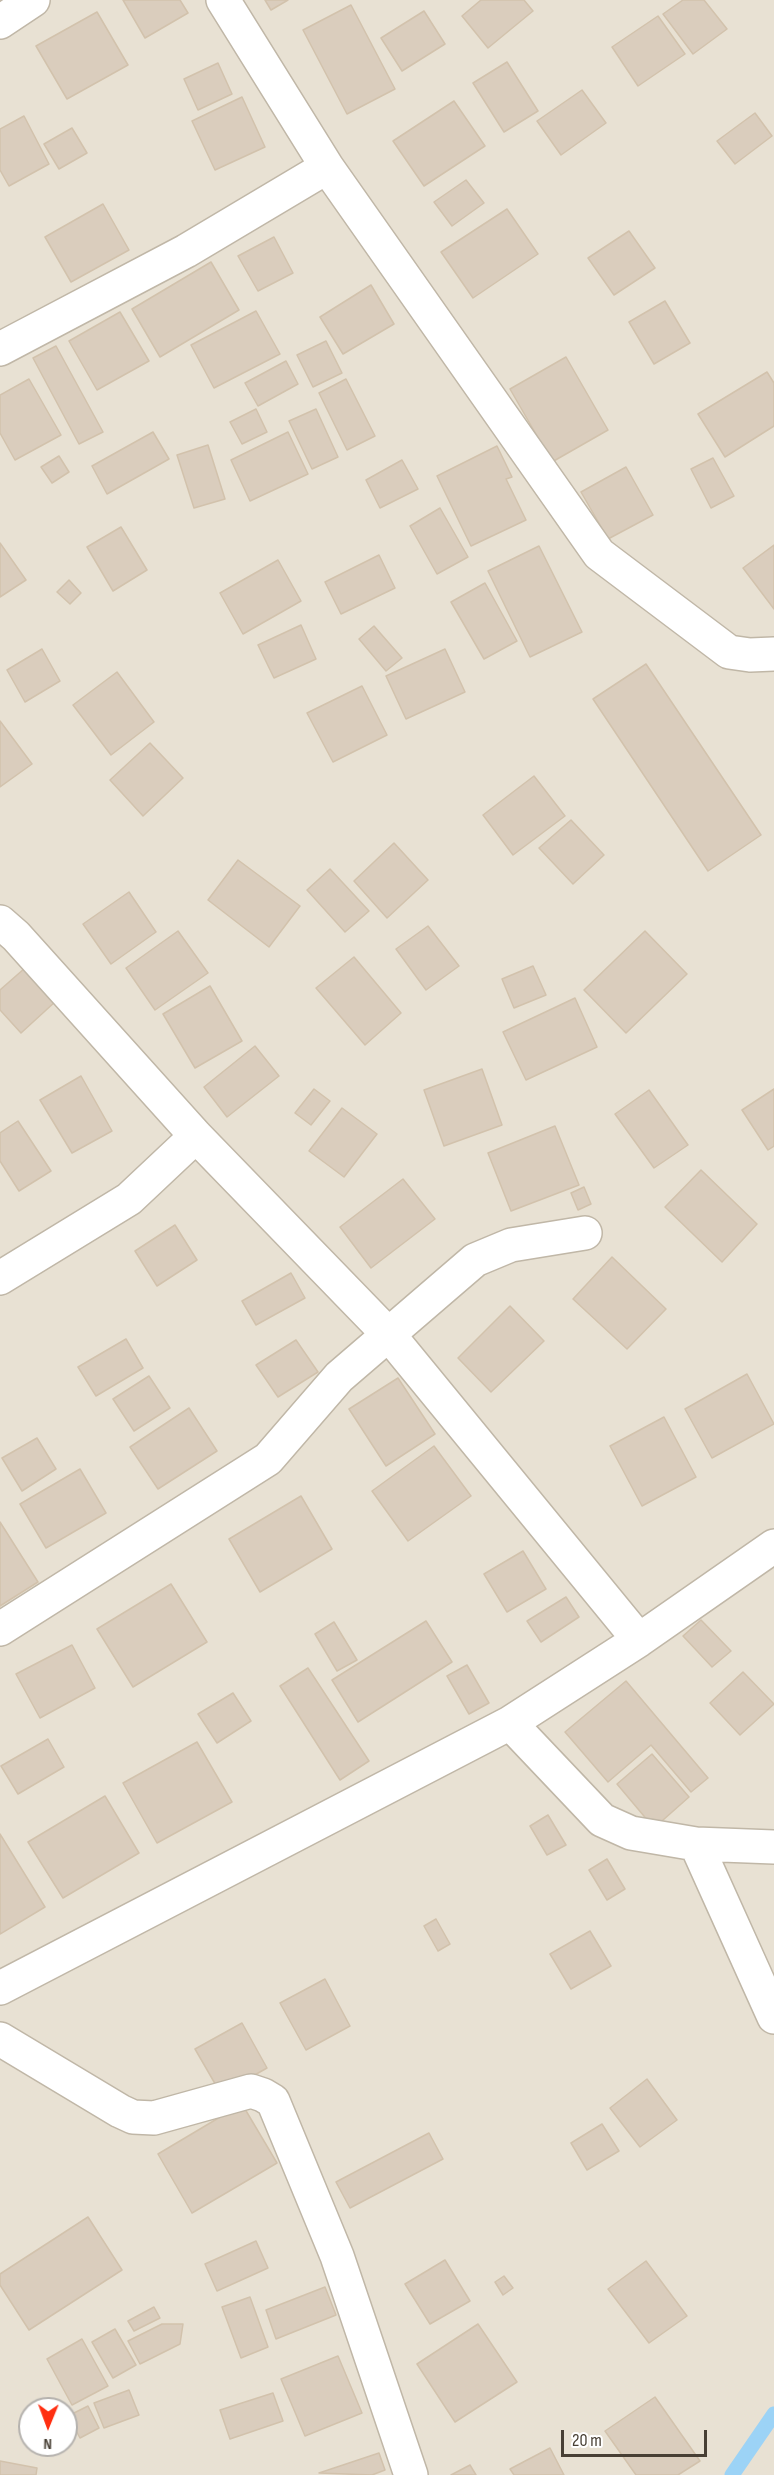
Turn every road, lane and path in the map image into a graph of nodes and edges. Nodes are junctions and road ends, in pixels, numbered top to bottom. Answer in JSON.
{"nodes":[{"id":1,"x":33,"y":0,"type":"edge"},
{"id":2,"x":223,"y":0,"type":"edge"},
{"id":3,"x":0,"y":22,"type":"edge"},
{"id":4,"x":327,"y":168,"type":"junction"},
{"id":5,"x":0,"y":349,"type":"edge"},
{"id":6,"x":774,"y":654,"type":"edge"},
{"id":7,"x":5,"y":936,"type":"edge"},
{"id":8,"x":196,"y":1136,"type":"junction"},
{"id":9,"x":585,"y":1233,"type":"dead end"},
{"id":10,"x":0,"y":1278,"type":"edge"},
{"id":11,"x":389,"y":1335,"type":"junction"},
{"id":12,"x":774,"y":1546,"type":"edge"},
{"id":13,"x":0,"y":1629,"type":"edge"},
{"id":14,"x":639,"y":1640,"type":"junction"},
{"id":15,"x":510,"y":1723,"type":"junction"},
{"id":16,"x":696,"y":1844,"type":"junction"},
{"id":17,"x":774,"y":1847,"type":"edge"},
{"id":18,"x":0,"y":1988,"type":"edge"},
{"id":19,"x":774,"y":2017,"type":"edge"},
{"id":20,"x":0,"y":2039,"type":"edge"},
{"id":21,"x":411,"y":2475,"type":"edge"}],
"edges":[{"from":1,"to":3,"type":"street"},
{"from":2,"to":4,"type":"street"},
{"from":4,"to":5,"type":"street"},
{"from":4,"to":6,"type":"street"},
{"from":7,"to":8,"type":"street"},
{"from":8,"to":10,"type":"street"},
{"from":8,"to":11,"type":"street"},
{"from":9,"to":11,"type":"street"},
{"from":11,"to":13,"type":"street"},
{"from":11,"to":14,"type":"street"},
{"from":12,"to":14,"type":"street"},
{"from":14,"to":15,"type":"street"},
{"from":15,"to":16,"type":"street"},
{"from":15,"to":18,"type":"street"},
{"from":16,"to":17,"type":"street"},
{"from":16,"to":19,"type":"street"},
{"from":20,"to":21,"type":"street"}]}
